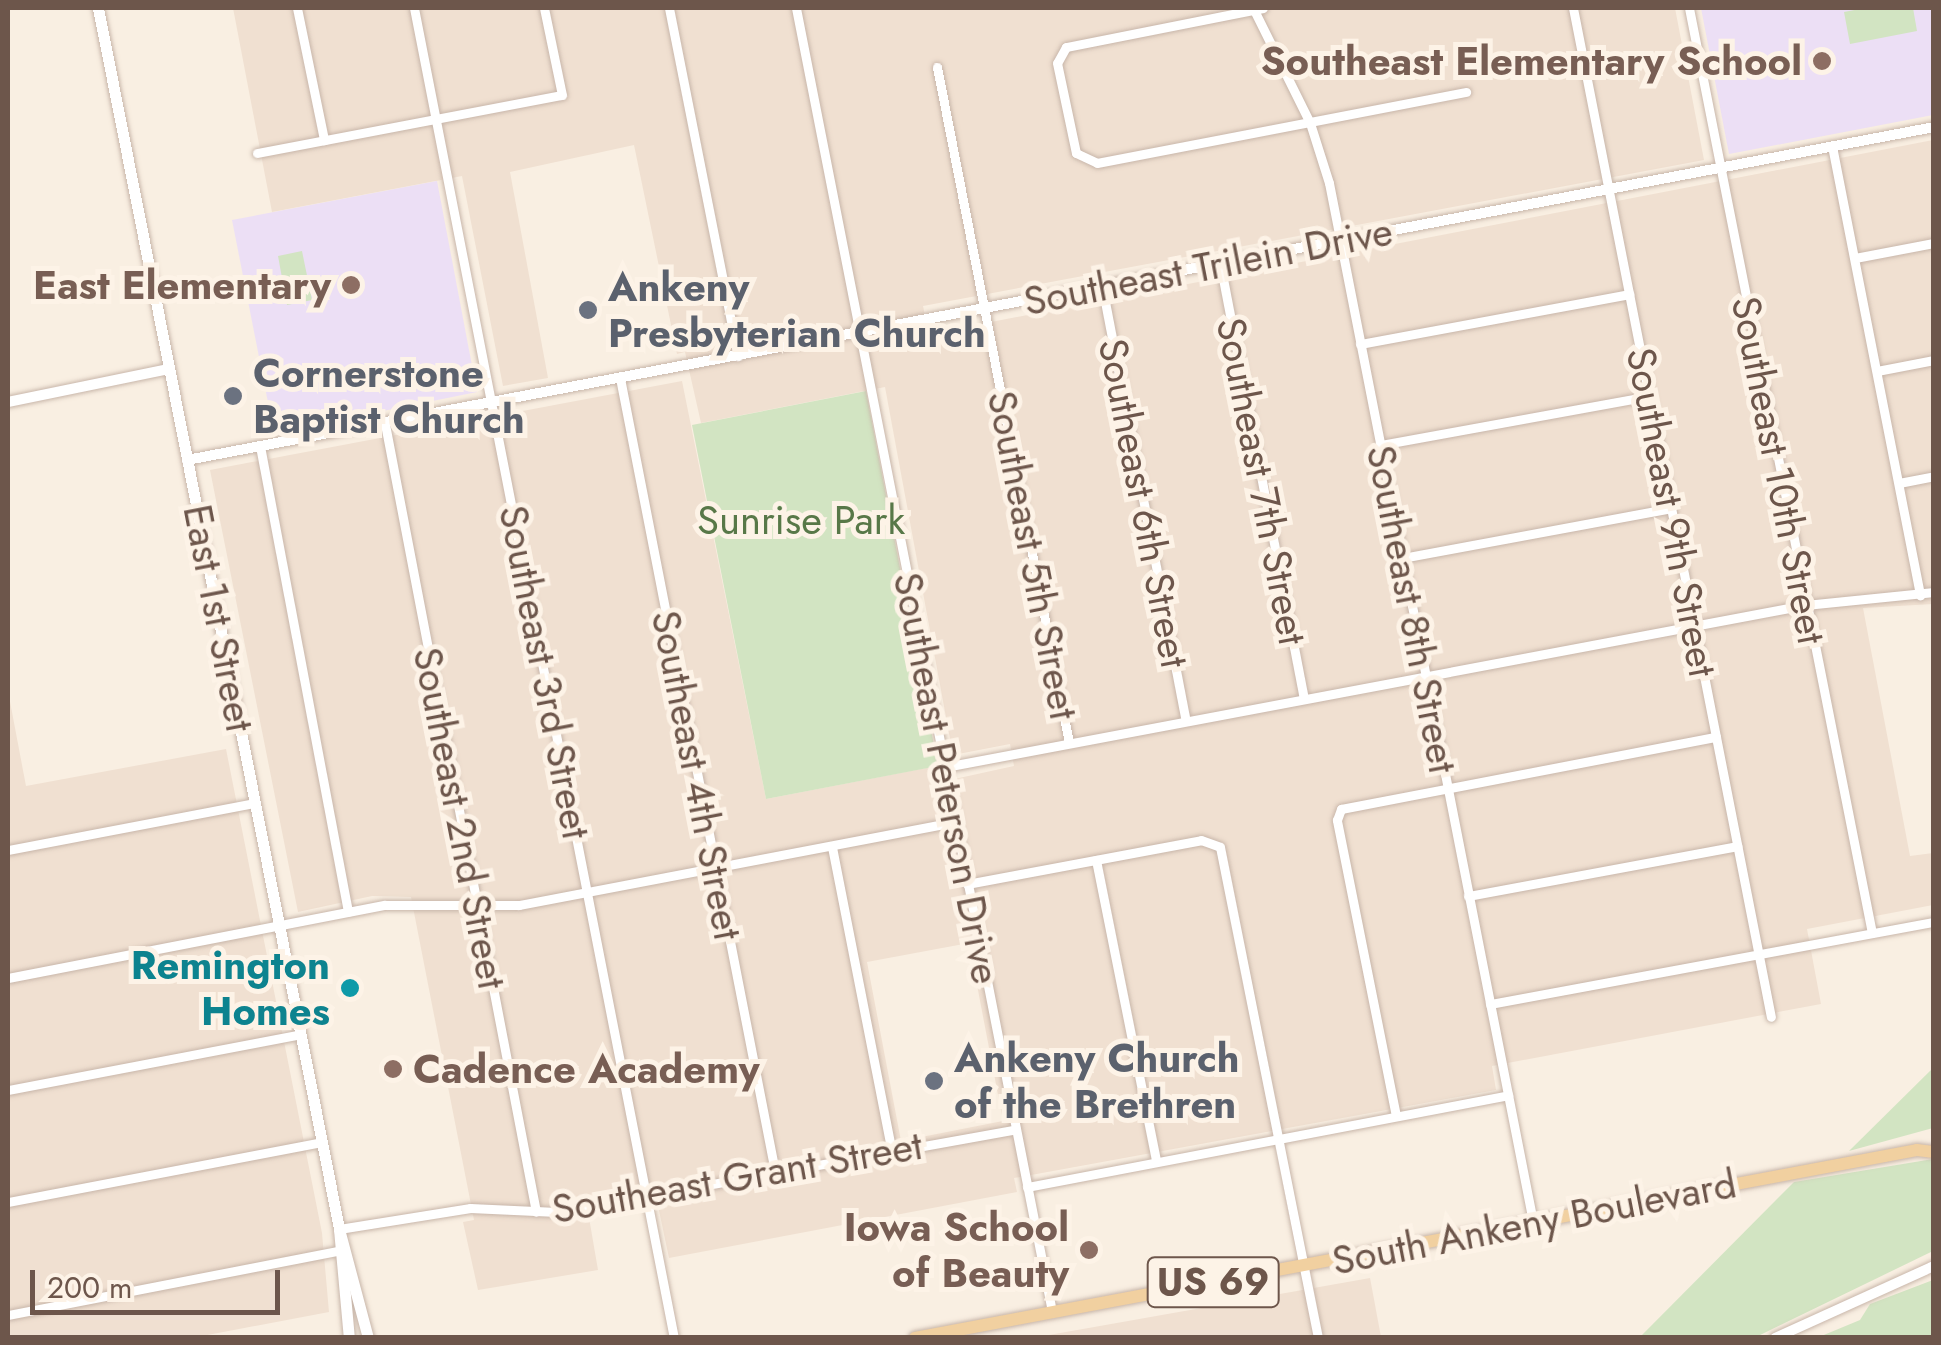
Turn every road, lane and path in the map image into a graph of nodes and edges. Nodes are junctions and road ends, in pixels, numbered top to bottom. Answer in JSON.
{"nodes":[{"id":1,"x":98,"y":8,"type":"edge"},
{"id":2,"x":297,"y":8,"type":"edge"},
{"id":3,"x":414,"y":8,"type":"edge"},
{"id":4,"x":544,"y":8,"type":"edge"},
{"id":5,"x":669,"y":8,"type":"edge"},
{"id":6,"x":796,"y":8,"type":"edge"},
{"id":7,"x":1257,"y":8,"type":"edge"},
{"id":8,"x":1572,"y":8,"type":"edge"},
{"id":9,"x":1689,"y":8,"type":"edge"},
{"id":10,"x":937,"y":67,"type":"dead end"},
{"id":11,"x":1466,"y":92,"type":"dead end"},
{"id":12,"x":436,"y":119,"type":"junction"},
{"id":13,"x":1310,"y":122,"type":"junction"},
{"id":14,"x":1934,"y":126,"type":"edge"},
{"id":15,"x":324,"y":140,"type":"junction"},
{"id":16,"x":1832,"y":146,"type":"junction"},
{"id":17,"x":257,"y":153,"type":"dead end"},
{"id":18,"x":1720,"y":168,"type":"junction"},
{"id":19,"x":1607,"y":190,"type":"junction"},
{"id":20,"x":1340,"y":240,"type":"junction"},
{"id":21,"x":1934,"y":243,"type":"edge"},
{"id":22,"x":1854,"y":258,"type":"junction"},
{"id":23,"x":1220,"y":263,"type":"junction"},
{"id":24,"x":1102,"y":286,"type":"junction"},
{"id":25,"x":1629,"y":294,"type":"junction"},
{"id":26,"x":984,"y":308,"type":"junction"},
{"id":27,"x":860,"y":332,"type":"junction"},
{"id":28,"x":1360,"y":344,"type":"junction"},
{"id":29,"x":738,"y":356,"type":"junction"},
{"id":30,"x":1934,"y":360,"type":"edge"},
{"id":31,"x":170,"y":369,"type":"junction"},
{"id":32,"x":1877,"y":371,"type":"junction"},
{"id":33,"x":620,"y":378,"type":"junction"},
{"id":34,"x":1649,"y":396,"type":"junction"},
{"id":35,"x":8,"y":402,"type":"edge"},
{"id":36,"x":494,"y":403,"type":"junction"},
{"id":37,"x":384,"y":424,"type":"junction"},
{"id":38,"x":1380,"y":445,"type":"junction"},
{"id":39,"x":260,"y":446,"type":"junction"},
{"id":40,"x":187,"y":460,"type":"junction"},
{"id":41,"x":1934,"y":476,"type":"edge"},
{"id":42,"x":1899,"y":484,"type":"junction"},
{"id":43,"x":1671,"y":508,"type":"junction"},
{"id":44,"x":1402,"y":558,"type":"junction"},
{"id":45,"x":1934,"y":592,"type":"edge"},
{"id":46,"x":1920,"y":595,"type":"junction"},
{"id":47,"x":1806,"y":606,"type":"junction"},
{"id":48,"x":1695,"y":626,"type":"junction"},
{"id":49,"x":1425,"y":676,"type":"junction"},
{"id":50,"x":1304,"y":698,"type":"junction"},
{"id":51,"x":1186,"y":721,"type":"junction"},
{"id":52,"x":1716,"y":737,"type":"junction"},
{"id":53,"x":1069,"y":743,"type":"junction"},
{"id":54,"x":944,"y":767,"type":"junction"},
{"id":55,"x":1447,"y":788,"type":"junction"},
{"id":56,"x":255,"y":803,"type":"junction"},
{"id":57,"x":955,"y":822,"type":"junction"},
{"id":58,"x":1738,"y":846,"type":"junction"},
{"id":59,"x":832,"y":847,"type":"junction"},
{"id":60,"x":8,"y":850,"type":"edge"},
{"id":61,"x":1096,"y":860,"type":"junction"},
{"id":62,"x":714,"y":869,"type":"junction"},
{"id":63,"x":968,"y":884,"type":"junction"},
{"id":64,"x":586,"y":892,"type":"junction"},
{"id":65,"x":1468,"y":896,"type":"junction"},
{"id":66,"x":477,"y":908,"type":"junction"},
{"id":67,"x":348,"y":912,"type":"junction"},
{"id":68,"x":1934,"y":922,"type":"edge"},
{"id":69,"x":280,"y":926,"type":"junction"},
{"id":70,"x":1872,"y":932,"type":"junction"},
{"id":71,"x":1760,"y":954,"type":"junction"},
{"id":72,"x":8,"y":978,"type":"edge"},
{"id":73,"x":1490,"y":1004,"type":"junction"},
{"id":74,"x":1771,"y":1017,"type":"dead end"},
{"id":75,"x":301,"y":1034,"type":"junction"},
{"id":76,"x":8,"y":1090,"type":"edge"},
{"id":77,"x":1508,"y":1096,"type":"junction"},
{"id":78,"x":1396,"y":1116,"type":"junction"},
{"id":79,"x":1016,"y":1129,"type":"junction"},
{"id":80,"x":1279,"y":1137,"type":"junction"},
{"id":81,"x":1934,"y":1140,"type":"edge"},
{"id":82,"x":322,"y":1142,"type":"junction"},
{"id":83,"x":1916,"y":1150,"type":"junction"},
{"id":84,"x":892,"y":1152,"type":"junction"},
{"id":85,"x":1934,"y":1152,"type":"edge"},
{"id":86,"x":1156,"y":1160,"type":"junction"},
{"id":87,"x":776,"y":1172,"type":"junction"},
{"id":88,"x":1027,"y":1187,"type":"junction"},
{"id":89,"x":646,"y":1196,"type":"junction"},
{"id":90,"x":8,"y":1202,"type":"edge"},
{"id":91,"x":536,"y":1212,"type":"junction"},
{"id":92,"x":1533,"y":1222,"type":"junction"},
{"id":93,"x":340,"y":1229,"type":"junction"},
{"id":94,"x":336,"y":1251,"type":"junction"},
{"id":95,"x":1304,"y":1265,"type":"junction"},
{"id":96,"x":1934,"y":1266,"type":"edge"},
{"id":97,"x":1052,"y":1312,"type":"junction"},
{"id":98,"x":8,"y":1316,"type":"edge"},
{"id":99,"x":349,"y":1338,"type":"edge"},
{"id":100,"x":368,"y":1338,"type":"edge"},
{"id":101,"x":674,"y":1338,"type":"edge"},
{"id":102,"x":916,"y":1338,"type":"edge"},
{"id":103,"x":1318,"y":1338,"type":"edge"},
{"id":104,"x":1775,"y":1338,"type":"edge"}],
"edges":[{"from":1,"to":31,"type":"main road","name":"East 1st Street"},
{"from":2,"to":15,"type":"street"},
{"from":3,"to":12,"type":"street","name":"Southeast 3rd Street"},
{"from":4,"to":12,"type":"street"},
{"from":5,"to":29,"type":"street"},
{"from":6,"to":27,"type":"street","name":"Southeast Peterson Drive"},
{"from":7,"to":13,"type":"street","name":"Southeast 8th Street"},
{"from":7,"to":13,"type":"street"},
{"from":8,"to":19,"type":"street","name":"Southeast 9th Street"},
{"from":9,"to":18,"type":"street","name":"Southeast 10th Street"},
{"from":10,"to":26,"type":"street","name":"Southeast 5th Street"},
{"from":11,"to":13,"type":"street"},
{"from":12,"to":15,"type":"street"},
{"from":12,"to":36,"type":"street","name":"Southeast 3rd Street"},
{"from":13,"to":20,"type":"street","name":"Southeast 8th Street"},
{"from":14,"to":16,"type":"street","name":"Southeast Trilein Drive"},
{"from":15,"to":17,"type":"street"},
{"from":16,"to":18,"type":"street","name":"Southeast Trilein Drive"},
{"from":16,"to":22,"type":"street"},
{"from":18,"to":19,"type":"street","name":"Southeast Trilein Drive"},
{"from":18,"to":47,"type":"street","name":"Southeast 10th Street"},
{"from":19,"to":20,"type":"street","name":"Southeast Trilein Drive"},
{"from":19,"to":25,"type":"street","name":"Southeast 9th Street"},
{"from":20,"to":23,"type":"street","name":"Southeast Trilein Drive"},
{"from":20,"to":28,"type":"street","name":"Southeast 8th Street"},
{"from":21,"to":22,"type":"street"},
{"from":22,"to":32,"type":"street"},
{"from":23,"to":24,"type":"street","name":"Southeast Trilein Drive"},
{"from":23,"to":50,"type":"street","name":"Southeast 7th Street"},
{"from":24,"to":26,"type":"street","name":"Southeast Trilein Drive"},
{"from":24,"to":51,"type":"street","name":"Southeast 6th Street"},
{"from":25,"to":28,"type":"street"},
{"from":25,"to":34,"type":"street","name":"Southeast 9th Street"},
{"from":26,"to":27,"type":"street","name":"Southeast Trilein Drive"},
{"from":26,"to":53,"type":"street","name":"Southeast 5th Street"},
{"from":27,"to":29,"type":"street","name":"Southeast Trilein Drive"},
{"from":27,"to":54,"type":"street","name":"Southeast Peterson Drive"},
{"from":28,"to":38,"type":"street","name":"Southeast 8th Street"},
{"from":29,"to":33,"type":"street","name":"Southeast Trilein Drive"},
{"from":30,"to":32,"type":"street"},
{"from":31,"to":35,"type":"street"},
{"from":31,"to":40,"type":"main road","name":"East 1st Street"},
{"from":32,"to":42,"type":"street"},
{"from":33,"to":36,"type":"street","name":"Southeast Trilein Drive"},
{"from":33,"to":62,"type":"street","name":"Southeast 4th Street"},
{"from":34,"to":38,"type":"street"},
{"from":34,"to":43,"type":"street","name":"Southeast 9th Street"},
{"from":36,"to":37,"type":"street","name":"Southeast Trilein Drive"},
{"from":36,"to":64,"type":"street","name":"Southeast 3rd Street"},
{"from":37,"to":39,"type":"street","name":"Southeast Trilein Drive"},
{"from":37,"to":66,"type":"street","name":"Southeast 2nd Street"},
{"from":38,"to":44,"type":"street","name":"Southeast 8th Street"},
{"from":39,"to":40,"type":"street","name":"Southeast Trilein Drive"},
{"from":39,"to":67,"type":"street"},
{"from":40,"to":56,"type":"main road","name":"East 1st Street"},
{"from":41,"to":42,"type":"street"},
{"from":42,"to":46,"type":"street"},
{"from":43,"to":44,"type":"street"},
{"from":43,"to":48,"type":"street","name":"Southeast 9th Street"},
{"from":44,"to":49,"type":"street","name":"Southeast 8th Street"},
{"from":45,"to":46,"type":"street"},
{"from":46,"to":47,"type":"street"},
{"from":47,"to":48,"type":"street"},
{"from":47,"to":70,"type":"street","name":"Southeast 10th Street"},
{"from":48,"to":49,"type":"street"},
{"from":48,"to":52,"type":"street","name":"Southeast 9th Street"},
{"from":49,"to":50,"type":"street"},
{"from":49,"to":55,"type":"street","name":"Southeast 8th Street"},
{"from":50,"to":51,"type":"street"},
{"from":51,"to":53,"type":"street"},
{"from":52,"to":55,"type":"street"},
{"from":52,"to":58,"type":"street","name":"Southeast 9th Street"},
{"from":53,"to":54,"type":"street"},
{"from":54,"to":57,"type":"street","name":"Southeast Peterson Drive"},
{"from":55,"to":65,"type":"street","name":"Southeast 8th Street"},
{"from":55,"to":78,"type":"street"},
{"from":56,"to":60,"type":"street"},
{"from":56,"to":69,"type":"main road","name":"East 1st Street"},
{"from":57,"to":59,"type":"street"},
{"from":57,"to":63,"type":"street","name":"Southeast Peterson Drive"},
{"from":58,"to":65,"type":"street"},
{"from":58,"to":71,"type":"street","name":"Southeast 9th Street"},
{"from":59,"to":62,"type":"street"},
{"from":59,"to":84,"type":"street"},
{"from":61,"to":63,"type":"street"},
{"from":61,"to":80,"type":"street"},
{"from":61,"to":86,"type":"street"},
{"from":62,"to":64,"type":"street"},
{"from":62,"to":87,"type":"street","name":"Southeast 4th Street"},
{"from":63,"to":79,"type":"street","name":"Southeast Peterson Drive"},
{"from":64,"to":66,"type":"street"},
{"from":64,"to":89,"type":"street","name":"Southeast 3rd Street"},
{"from":65,"to":73,"type":"street","name":"Southeast 8th Street"},
{"from":66,"to":67,"type":"street"},
{"from":66,"to":91,"type":"street","name":"Southeast 2nd Street"},
{"from":67,"to":69,"type":"street"},
{"from":68,"to":70,"type":"street"},
{"from":69,"to":72,"type":"street"},
{"from":69,"to":75,"type":"main road","name":"East 1st Street"},
{"from":70,"to":71,"type":"street"},
{"from":71,"to":73,"type":"street"},
{"from":71,"to":74,"type":"street","name":"Southeast 9th Street"},
{"from":73,"to":77,"type":"street","name":"Southeast 8th Street"},
{"from":75,"to":76,"type":"street"},
{"from":75,"to":82,"type":"main road","name":"East 1st Street"},
{"from":77,"to":78,"type":"street"},
{"from":77,"to":92,"type":"street","name":"Southeast 8th Street"},
{"from":78,"to":80,"type":"street"},
{"from":79,"to":84,"type":"street","name":"Southeast Grant Street"},
{"from":79,"to":88,"type":"street","name":"Southeast Peterson Drive"},
{"from":80,"to":86,"type":"street"},
{"from":80,"to":95,"type":"street"},
{"from":81,"to":83,"type":"main road","name":"South Ankeny Boulevard","number":"US 69"},
{"from":82,"to":90,"type":"street"},
{"from":82,"to":93,"type":"main road","name":"East 1st Street"},
{"from":83,"to":85,"type":"main road","name":"South Ankeny Boulevard","number":"US 69"},
{"from":83,"to":92,"type":"main road","name":"South Ankeny Boulevard","number":"US 69"},
{"from":84,"to":87,"type":"street","name":"Southeast Grant Street"},
{"from":86,"to":88,"type":"street"},
{"from":87,"to":89,"type":"street","name":"Southeast Grant Street"},
{"from":88,"to":97,"type":"street","name":"Southeast Peterson Drive"},
{"from":89,"to":91,"type":"street","name":"Southeast Grant Street"},
{"from":89,"to":101,"type":"street","name":"Southeast 3rd Street"},
{"from":91,"to":93,"type":"street","name":"Southeast Grant Street"},
{"from":92,"to":95,"type":"main road","name":"South Ankeny Boulevard","number":"US 69"},
{"from":93,"to":94,"type":"main road","name":"East 1st Street"},
{"from":93,"to":100,"type":"main road","name":"East 1st Street"},
{"from":94,"to":98,"type":"street"},
{"from":94,"to":99,"type":"main road","name":"East 1st Street"},
{"from":95,"to":97,"type":"main road","name":"South Ankeny Boulevard","number":"US 69"},
{"from":95,"to":103,"type":"street"},
{"from":96,"to":104,"type":"street"},
{"from":97,"to":102,"type":"main road","name":"South Ankeny Boulevard","number":"US 69"}]}
